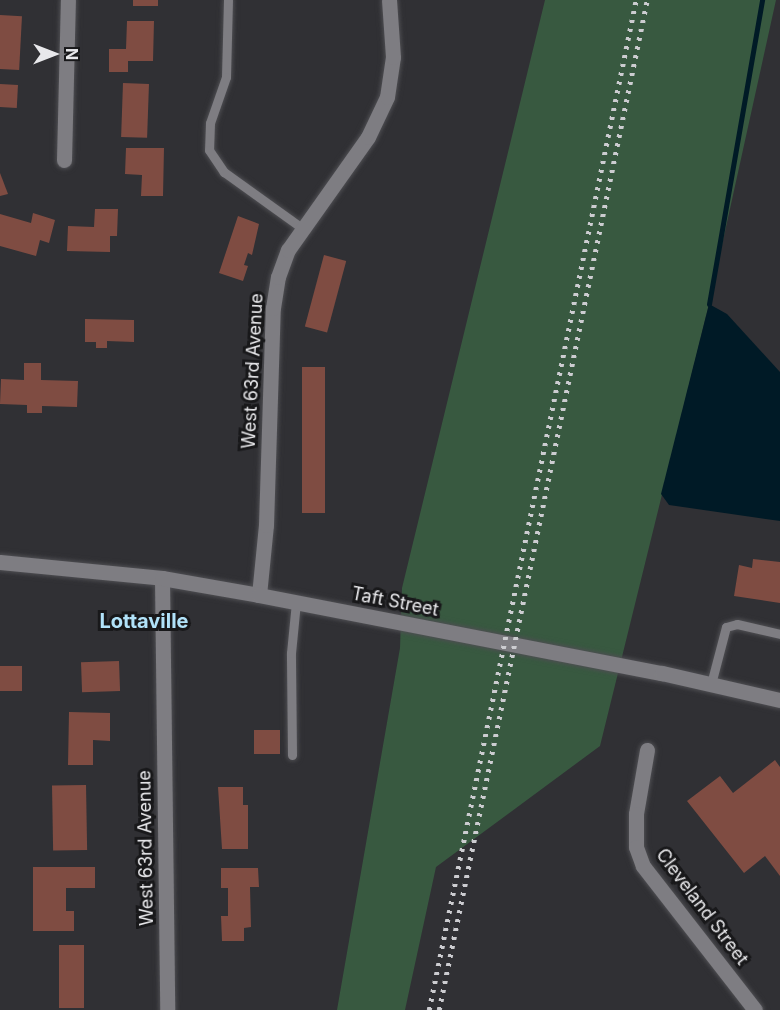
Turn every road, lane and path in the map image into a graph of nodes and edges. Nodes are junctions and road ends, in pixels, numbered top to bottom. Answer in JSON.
{"nodes":[{"id":1,"x":68,"y":0,"type":"edge"},
{"id":2,"x":228,"y":0,"type":"edge"},
{"id":3,"x":389,"y":0,"type":"edge"},
{"id":4,"x":64,"y":160,"type":"dead end"},
{"id":5,"x":302,"y":228,"type":"junction"},
{"id":6,"x":0,"y":562,"type":"edge"},
{"id":7,"x":162,"y":578,"type":"junction"},
{"id":8,"x":259,"y":595,"type":"junction"},
{"id":9,"x":296,"y":602,"type":"junction"},
{"id":10,"x":780,"y":633,"type":"edge"},
{"id":11,"x":711,"y":684,"type":"junction"},
{"id":12,"x":780,"y":700,"type":"edge"},
{"id":13,"x":646,"y":750,"type":"dead end"},
{"id":14,"x":292,"y":755,"type":"dead end"},
{"id":15,"x":167,"y":1010,"type":"edge"},
{"id":16,"x":755,"y":1010,"type":"edge"}],
"edges":[{"from":1,"to":4,"type":"street"},
{"from":2,"to":5,"type":"lane"},
{"from":3,"to":5,"type":"street","name":"West 63rd Avenue"},
{"from":5,"to":8,"type":"street","name":"West 63rd Avenue"},
{"from":6,"to":7,"type":"street","name":"Taft Street"},
{"from":7,"to":8,"type":"street","name":"Taft Street"},
{"from":7,"to":15,"type":"street","name":"West 63rd Avenue"},
{"from":8,"to":9,"type":"street","name":"Taft Street"},
{"from":9,"to":11,"type":"street","name":"Taft Street"},
{"from":9,"to":14,"type":"lane"},
{"from":10,"to":11,"type":"lane"},
{"from":11,"to":12,"type":"street","name":"Taft Street"},
{"from":13,"to":16,"type":"street","name":"Cleveland Street"}]}
